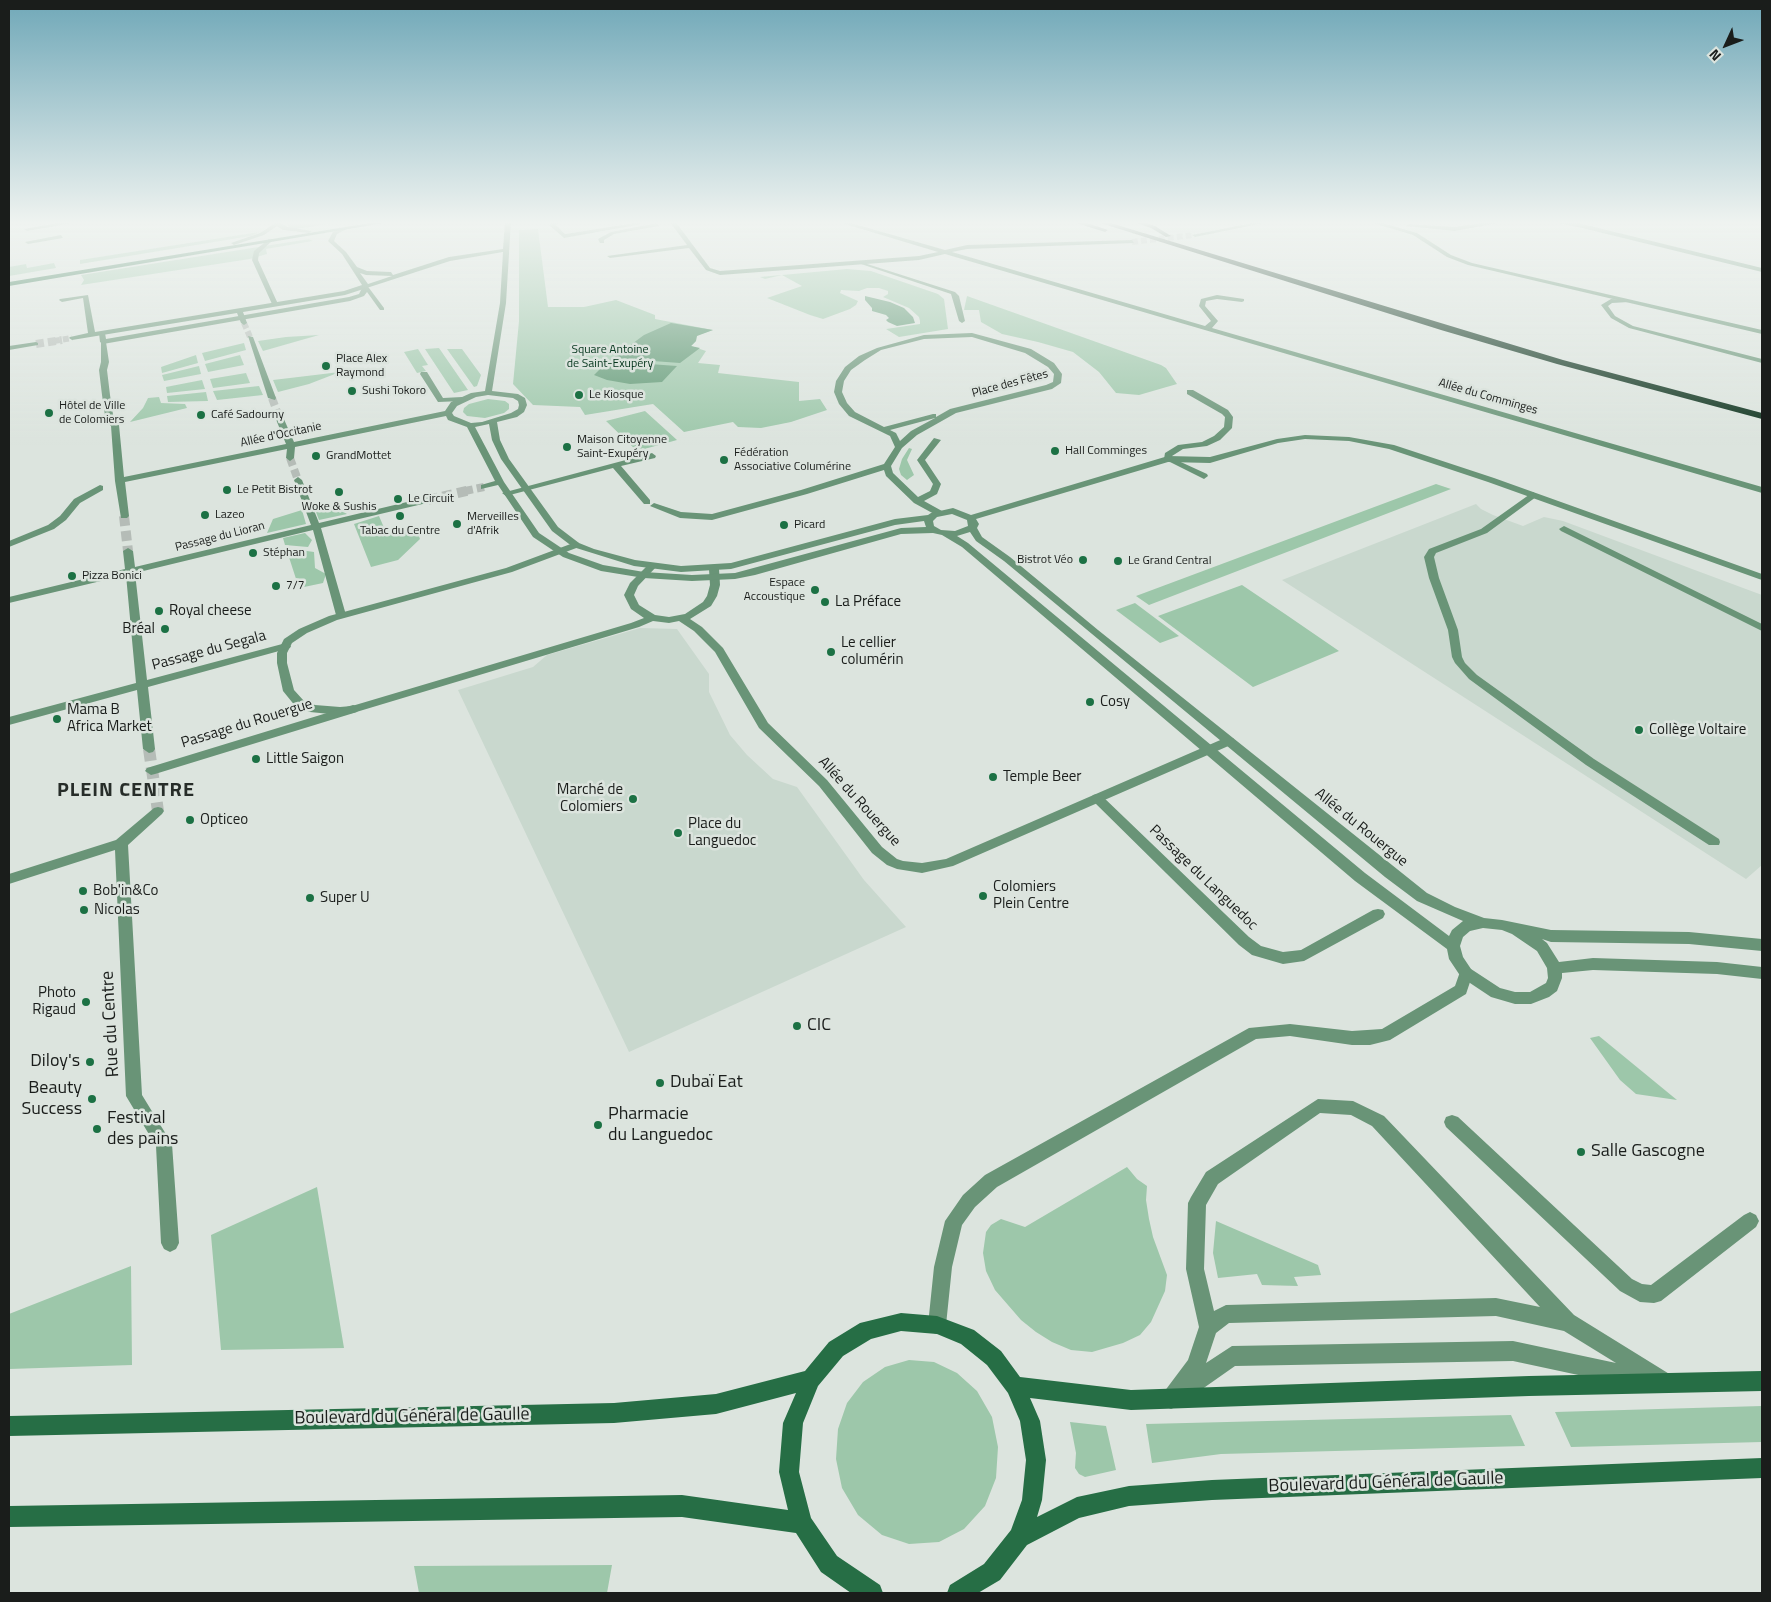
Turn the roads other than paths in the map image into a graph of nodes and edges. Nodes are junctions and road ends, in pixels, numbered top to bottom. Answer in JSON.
{"nodes":[{"id":1,"x":272,"y":296,"type":"edge"},
{"id":2,"x":328,"y":296,"type":"edge"},
{"id":3,"x":360,"y":296,"type":"edge"},
{"id":4,"x":373,"y":296,"type":"edge"},
{"id":5,"x":503,"y":296,"type":"edge"},
{"id":6,"x":956,"y":296,"type":"edge"},
{"id":7,"x":1093,"y":296,"type":"edge"},
{"id":8,"x":1346,"y":296,"type":"edge"},
{"id":9,"x":1363,"y":296,"type":"edge"},
{"id":10,"x":1605,"y":296,"type":"edge"},
{"id":11,"x":62,"y":300,"type":"dead end"},
{"id":12,"x":1242,"y":300,"type":"dead end"},
{"id":13,"x":1627,"y":301,"type":"junction"},
{"id":14,"x":276,"y":304,"type":"junction"},
{"id":15,"x":382,"y":309,"type":"dead end"},
{"id":16,"x":239,"y":310,"type":"junction"},
{"id":17,"x":243,"y":320,"type":"junction"},
{"id":18,"x":962,"y":322,"type":"junction"},
{"id":19,"x":1207,"y":328,"type":"junction"},
{"id":20,"x":1762,"y":332,"type":"edge"},
{"id":21,"x":102,"y":333,"type":"junction"},
{"id":22,"x":92,"y":334,"type":"junction"},
{"id":23,"x":945,"y":335,"type":"junction"},
{"id":24,"x":250,"y":337,"type":"tunnel mouth"},
{"id":25,"x":72,"y":338,"type":"tunnel mouth"},
{"id":26,"x":995,"y":340,"type":"junction"},
{"id":27,"x":103,"y":342,"type":"junction"},
{"id":28,"x":36,"y":344,"type":"tunnel mouth"},
{"id":29,"x":9,"y":348,"type":"edge"},
{"id":30,"x":1762,"y":361,"type":"edge"},
{"id":31,"x":424,"y":374,"type":"dead end"},
{"id":32,"x":1704,"y":391,"type":"dead end"},
{"id":33,"x":1190,"y":392,"type":"dead end"},
{"id":34,"x":488,"y":393,"type":"junction"},
{"id":35,"x":272,"y":398,"type":"tunnel mouth"},
{"id":36,"x":462,"y":399,"type":"junction"},
{"id":37,"x":953,"y":412,"type":"junction"},
{"id":38,"x":448,"y":413,"type":"junction"},
{"id":39,"x":1762,"y":416,"type":"edge"},
{"id":40,"x":280,"y":417,"type":"tunnel mouth"},
{"id":41,"x":493,"y":422,"type":"junction"},
{"id":42,"x":470,"y":425,"type":"junction"},
{"id":43,"x":882,"y":430,"type":"junction"},
{"id":44,"x":937,"y":440,"type":"dead end"},
{"id":45,"x":291,"y":446,"type":"junction"},
{"id":46,"x":899,"y":447,"type":"junction"},
{"id":47,"x":652,"y":456,"type":"dead end"},
{"id":48,"x":290,"y":458,"type":"tunnel mouth"},
{"id":49,"x":1168,"y":459,"type":"junction"},
{"id":50,"x":616,"y":466,"type":"junction"},
{"id":51,"x":887,"y":466,"type":"junction"},
{"id":52,"x":1204,"y":476,"type":"dead end"},
{"id":53,"x":298,"y":480,"type":"tunnel mouth"},
{"id":54,"x":119,"y":481,"type":"junction"},
{"id":55,"x":500,"y":482,"type":"junction"},
{"id":56,"x":484,"y":486,"type":"tunnel mouth"},
{"id":57,"x":100,"y":488,"type":"dead end"},
{"id":58,"x":524,"y":488,"type":"junction"},
{"id":59,"x":1762,"y":490,"type":"edge"},
{"id":60,"x":506,"y":492,"type":"junction"},
{"id":61,"x":1533,"y":495,"type":"junction"},
{"id":62,"x":428,"y":500,"type":"tunnel mouth"},
{"id":63,"x":917,"y":501,"type":"junction"},
{"id":64,"x":934,"y":515,"type":"junction"},
{"id":65,"x":124,"y":516,"type":"tunnel mouth"},
{"id":66,"x":972,"y":523,"type":"junction"},
{"id":67,"x":316,"y":526,"type":"junction"},
{"id":68,"x":1564,"y":528,"type":"dead end"},
{"id":69,"x":933,"y":530,"type":"junction"},
{"id":70,"x":946,"y":534,"type":"junction"},
{"id":71,"x":9,"y":544,"type":"edge"},
{"id":72,"x":576,"y":545,"type":"junction"},
{"id":73,"x":128,"y":551,"type":"tunnel mouth"},
{"id":74,"x":557,"y":551,"type":"junction"},
{"id":75,"x":652,"y":566,"type":"junction"},
{"id":76,"x":131,"y":572,"type":"junction"},
{"id":77,"x":714,"y":573,"type":"junction"},
{"id":78,"x":644,"y":575,"type":"junction"},
{"id":79,"x":1762,"y":578,"type":"edge"},
{"id":80,"x":9,"y":600,"type":"edge"},
{"id":81,"x":342,"y":615,"type":"junction"},
{"id":82,"x":652,"y":618,"type":"junction"},
{"id":83,"x":682,"y":618,"type":"junction"},
{"id":84,"x":1762,"y":628,"type":"edge"},
{"id":85,"x":286,"y":646,"type":"junction"},
{"id":86,"x":141,"y":686,"type":"junction"},
{"id":87,"x":353,"y":709,"type":"junction"},
{"id":88,"x":9,"y":721,"type":"edge"},
{"id":89,"x":1229,"y":740,"type":"junction"},
{"id":90,"x":149,"y":748,"type":"tunnel mouth"},
{"id":91,"x":1208,"y":750,"type":"junction"},
{"id":92,"x":152,"y":771,"type":"dead end"},
{"id":93,"x":1097,"y":798,"type":"junction"},
{"id":94,"x":158,"y":811,"type":"dead end"},
{"id":95,"x":1714,"y":842,"type":"dead end"},
{"id":96,"x":121,"y":843,"type":"junction"},
{"id":97,"x":9,"y":879,"type":"edge"},
{"id":98,"x":1378,"y":914,"type":"dead end"},
{"id":99,"x":1483,"y":923,"type":"junction"},
{"id":100,"x":1502,"y":925,"type":"junction"},
{"id":101,"x":1762,"y":945,"type":"edge"},
{"id":102,"x":1453,"y":946,"type":"junction"},
{"id":103,"x":1554,"y":968,"type":"junction"},
{"id":104,"x":1466,"y":973,"type":"junction"},
{"id":105,"x":1762,"y":973,"type":"edge"},
{"id":106,"x":1452,"y":1122,"type":"dead end"},
{"id":107,"x":1750,"y":1221,"type":"dead end"},
{"id":108,"x":170,"y":1243,"type":"dead end"},
{"id":109,"x":1567,"y":1322,"type":"junction"},
{"id":110,"x":937,"y":1325,"type":"junction"},
{"id":111,"x":1208,"y":1327,"type":"junction"},
{"id":112,"x":811,"y":1378,"type":"junction"},
{"id":113,"x":1762,"y":1381,"type":"edge"},
{"id":114,"x":1666,"y":1383,"type":"junction"},
{"id":115,"x":1015,"y":1386,"type":"junction"},
{"id":116,"x":1171,"y":1399,"type":"junction"},
{"id":117,"x":9,"y":1426,"type":"edge"},
{"id":118,"x":1762,"y":1468,"type":"edge"},
{"id":119,"x":9,"y":1517,"type":"edge"},
{"id":120,"x":802,"y":1523,"type":"junction"},
{"id":121,"x":1019,"y":1537,"type":"junction"},
{"id":122,"x":872,"y":1593,"type":"edge"},
{"id":123,"x":958,"y":1593,"type":"edge"}],
"edges":[{"from":1,"to":14,"type":"street"},
{"from":2,"to":14,"type":"street"},
{"from":3,"to":17,"type":"street"},
{"from":4,"to":15,"type":"street"},
{"from":5,"to":34,"type":"street"},
{"from":6,"to":18,"type":"street"},
{"from":7,"to":19,"type":"street","name":"Allée du Comminges"},
{"from":8,"to":39,"type":"highway"},
{"from":9,"to":32,"type":"highway"},
{"from":10,"to":13,"type":"street"},
{"from":11,"to":22,"type":"street"},
{"from":12,"to":19,"type":"street"},
{"from":13,"to":20,"type":"street"},
{"from":13,"to":30,"type":"street"},
{"from":14,"to":16,"type":"street"},
{"from":16,"to":17,"type":"street"},
{"from":16,"to":21,"type":"street"},
{"from":17,"to":27,"type":"street"},
{"from":18,"to":23,"type":"street"},
{"from":18,"to":26,"type":"street"},
{"from":19,"to":59,"type":"street","name":"Allée du Comminges"},
{"from":21,"to":22,"type":"street"},
{"from":21,"to":27,"type":"street"},
{"from":22,"to":25,"type":"street"},
{"from":23,"to":26,"type":"street","name":"Place des Fêtes"},
{"from":23,"to":43,"type":"street","name":"Place des Fêtes"},
{"from":24,"to":35,"type":"street"},
{"from":26,"to":37,"type":"street","name":"Place des Fêtes"},
{"from":27,"to":54,"type":"street"},
{"from":28,"to":29,"type":"street"},
{"from":31,"to":36,"type":"street"},
{"from":33,"to":49,"type":"street"},
{"from":34,"to":36,"type":"street"},
{"from":34,"to":41,"type":"street"},
{"from":36,"to":38,"type":"street"},
{"from":37,"to":43,"type":"street"},
{"from":37,"to":46,"type":"street","name":"Place des Fêtes"},
{"from":38,"to":42,"type":"street"},
{"from":38,"to":45,"type":"street","name":"Allée d'Occitanie"},
{"from":40,"to":45,"type":"street"},
{"from":41,"to":42,"type":"street"},
{"from":41,"to":58,"type":"street"},
{"from":42,"to":55,"type":"street"},
{"from":43,"to":46,"type":"street","name":"Place des Fêtes"},
{"from":44,"to":63,"type":"street"},
{"from":45,"to":48,"type":"street"},
{"from":45,"to":54,"type":"street","name":"Allée d'Occitanie"},
{"from":46,"to":51,"type":"street"},
{"from":47,"to":50,"type":"street"},
{"from":49,"to":52,"type":"street"},
{"from":49,"to":61,"type":"street"},
{"from":49,"to":66,"type":"street"},
{"from":50,"to":51,"type":"street"},
{"from":50,"to":58,"type":"street"},
{"from":51,"to":63,"type":"street"},
{"from":53,"to":67,"type":"street"},
{"from":54,"to":65,"type":"street"},
{"from":55,"to":56,"type":"street"},
{"from":55,"to":60,"type":"street"},
{"from":57,"to":71,"type":"street"},
{"from":58,"to":60,"type":"street"},
{"from":58,"to":72,"type":"street"},
{"from":60,"to":74,"type":"street"},
{"from":61,"to":79,"type":"street"},
{"from":61,"to":95,"type":"street"},
{"from":62,"to":67,"type":"street","name":"Passage du Lioran"},
{"from":63,"to":64,"type":"street"},
{"from":64,"to":66,"type":"street"},
{"from":64,"to":69,"type":"street"},
{"from":64,"to":77,"type":"street"},
{"from":66,"to":70,"type":"street"},
{"from":66,"to":89,"type":"street","name":"Allée du Rouergue"},
{"from":67,"to":76,"type":"street","name":"Passage du Lioran"},
{"from":67,"to":81,"type":"street"},
{"from":68,"to":84,"type":"street"},
{"from":69,"to":70,"type":"street"},
{"from":69,"to":77,"type":"street"},
{"from":70,"to":91,"type":"street"},
{"from":72,"to":74,"type":"street"},
{"from":72,"to":75,"type":"street"},
{"from":73,"to":76,"type":"street"},
{"from":74,"to":78,"type":"street"},
{"from":74,"to":81,"type":"street"},
{"from":75,"to":77,"type":"street"},
{"from":75,"to":78,"type":"street"},
{"from":76,"to":80,"type":"street","name":"Passage du Lioran"},
{"from":76,"to":86,"type":"street"},
{"from":77,"to":78,"type":"street"},
{"from":77,"to":83,"type":"street"},
{"from":78,"to":82,"type":"street"},
{"from":81,"to":85,"type":"street"},
{"from":82,"to":83,"type":"street"},
{"from":82,"to":87,"type":"street"},
{"from":83,"to":93,"type":"street","name":"Allée du Rouergue"},
{"from":85,"to":86,"type":"street","name":"Passage du Segala"},
{"from":85,"to":87,"type":"street"},
{"from":86,"to":88,"type":"street","name":"Passage du Segala"},
{"from":86,"to":90,"type":"street"},
{"from":87,"to":92,"type":"street","name":"Passage du Rouergue"},
{"from":89,"to":91,"type":"street","name":"Allée du Rouergue"},
{"from":89,"to":99,"type":"street","name":"Allée du Rouergue"},
{"from":91,"to":93,"type":"street","name":"Allée du Rouergue"},
{"from":91,"to":102,"type":"street"},
{"from":93,"to":98,"type":"street","name":"Passage du Languedoc"},
{"from":94,"to":96,"type":"street"},
{"from":96,"to":97,"type":"street"},
{"from":96,"to":108,"type":"street","name":"Rue du Centre"},
{"from":99,"to":100,"type":"street"},
{"from":99,"to":102,"type":"street"},
{"from":100,"to":101,"type":"street"},
{"from":100,"to":103,"type":"street"},
{"from":102,"to":104,"type":"street"},
{"from":103,"to":104,"type":"street"},
{"from":103,"to":105,"type":"street"},
{"from":104,"to":110,"type":"street"},
{"from":106,"to":107,"type":"street"},
{"from":109,"to":111,"type":"street"},
{"from":109,"to":111,"type":"street"},
{"from":109,"to":114,"type":"street"},
{"from":110,"to":112,"type":"street"},
{"from":110,"to":115,"type":"street"},
{"from":111,"to":116,"type":"street"},
{"from":112,"to":117,"type":"street","name":"Boulevard du Général de Gaulle"},
{"from":112,"to":120,"type":"street"},
{"from":113,"to":114,"type":"street"},
{"from":114,"to":116,"type":"street"},
{"from":114,"to":116,"type":"street"},
{"from":115,"to":116,"type":"street"},
{"from":115,"to":121,"type":"street"},
{"from":118,"to":121,"type":"street","name":"Boulevard du Général de Gaulle"},
{"from":119,"to":120,"type":"street"},
{"from":120,"to":122,"type":"street"},
{"from":121,"to":123,"type":"street"}]}
